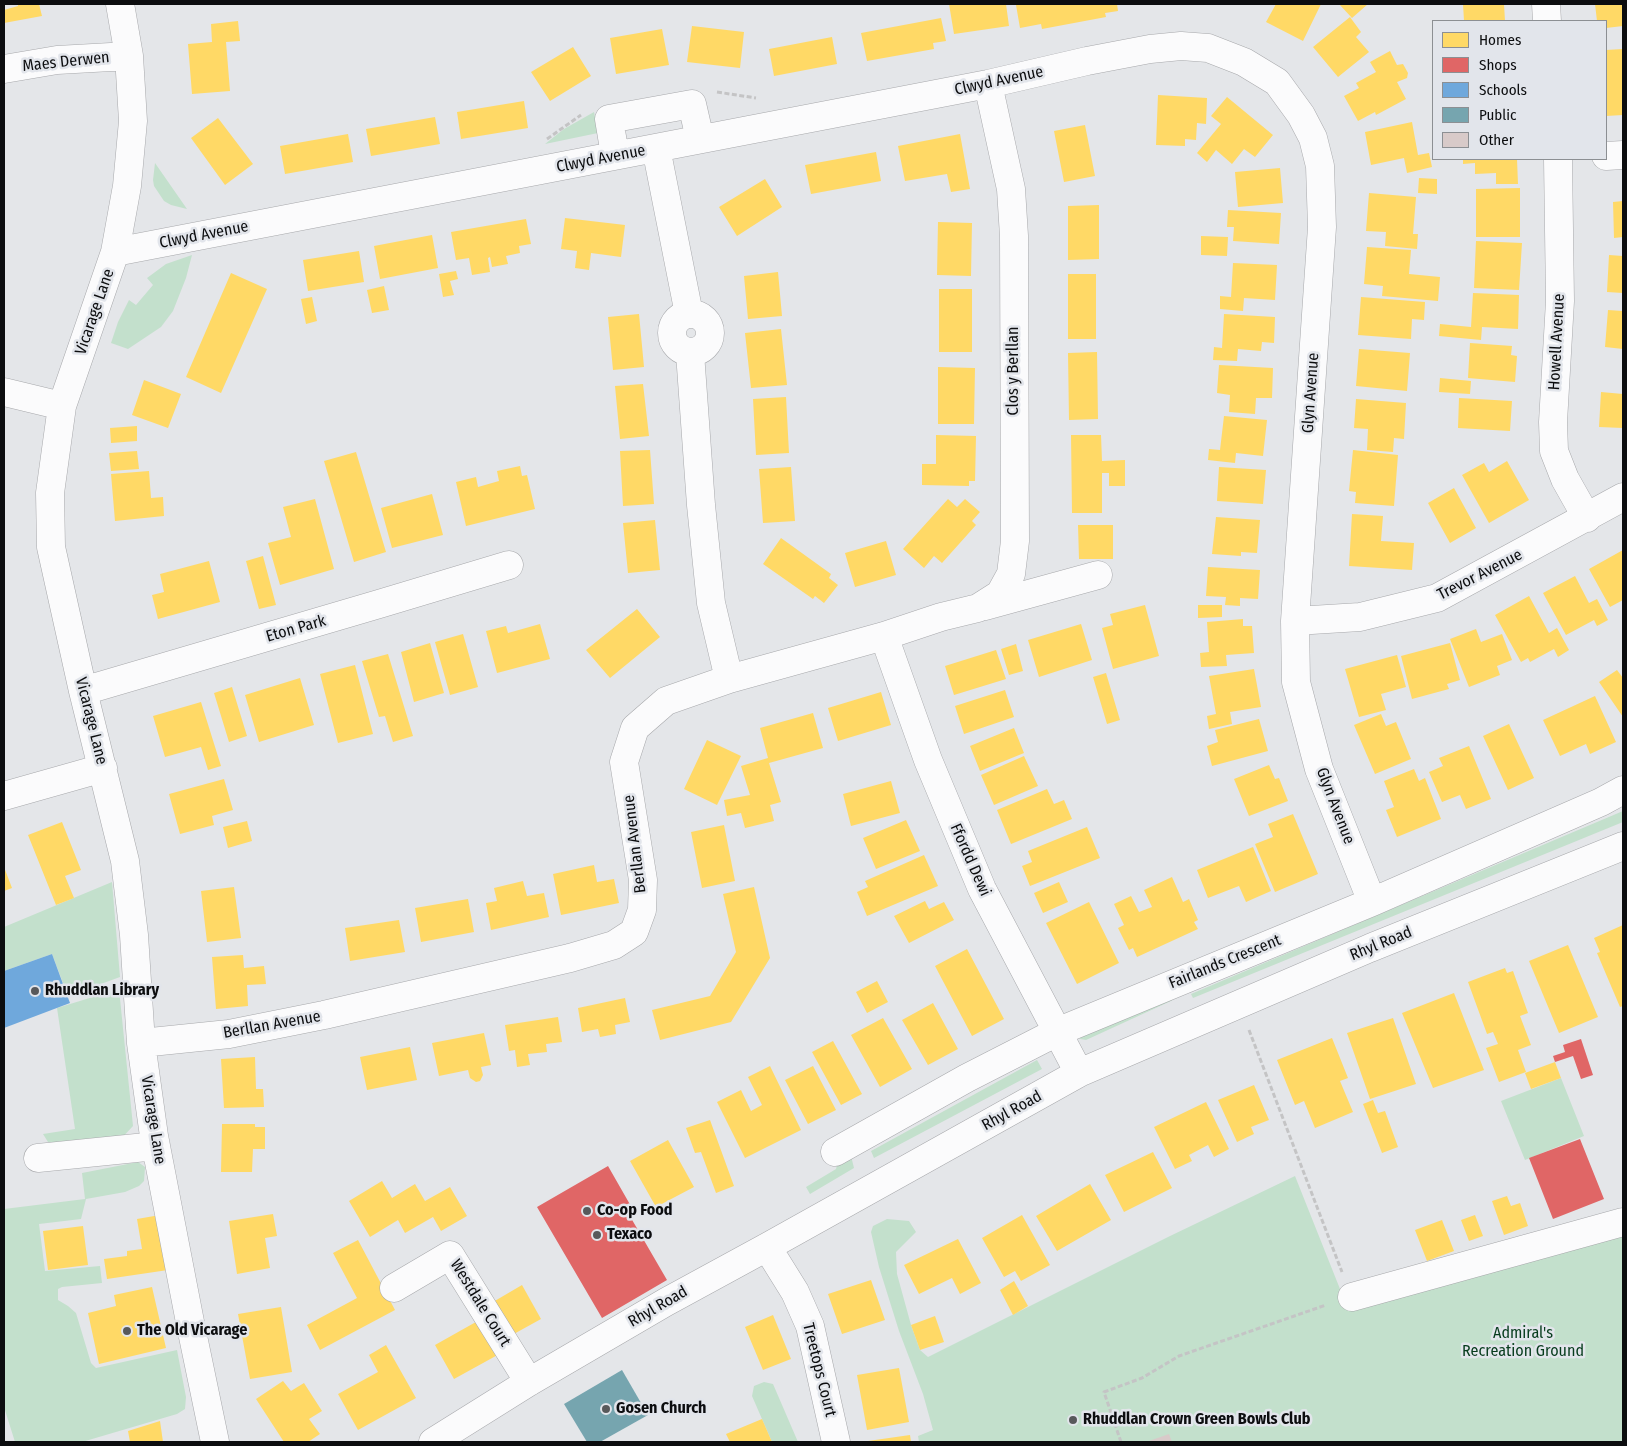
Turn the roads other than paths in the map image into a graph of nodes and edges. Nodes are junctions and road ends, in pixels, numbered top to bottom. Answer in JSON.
{"nodes":[{"id":1,"x":120,"y":4,"type":"edge"},
{"id":2,"x":1546,"y":4,"type":"edge"},
{"id":3,"x":1547,"y":20,"type":"edge"},
{"id":4,"x":128,"y":56,"type":"junction"},
{"id":5,"x":1087,"y":61,"type":"joint"},
{"id":6,"x":4,"y":69,"type":"edge"},
{"id":7,"x":988,"y":84,"type":"junction"},
{"id":8,"x":700,"y":139,"type":"junction"},
{"id":9,"x":656,"y":148,"type":"junction"},
{"id":10,"x":1623,"y":155,"type":"edge"},
{"id":11,"x":615,"y":156,"type":"junction"},
{"id":12,"x":1607,"y":156,"type":"edge"},
{"id":13,"x":1558,"y":160,"type":"edge"},
{"id":14,"x":115,"y":252,"type":"junction"},
{"id":15,"x":4,"y":392,"type":"edge"},
{"id":16,"x":62,"y":406,"type":"junction"},
{"id":17,"x":1623,"y":497,"type":"edge"},
{"id":18,"x":1587,"y":518,"type":"junction"},
{"id":19,"x":508,"y":565,"type":"dead end"},
{"id":20,"x":1098,"y":575,"type":"dead end"},
{"id":21,"x":978,"y":608,"type":"junction"},
{"id":22,"x":941,"y":617,"type":"joint"},
{"id":23,"x":1294,"y":621,"type":"junction"},
{"id":24,"x":884,"y":636,"type":"junction"},
{"id":25,"x":729,"y":679,"type":"junction"},
{"id":26,"x":84,"y":691,"type":"junction"},
{"id":27,"x":103,"y":768,"type":"junction"},
{"id":28,"x":1623,"y":790,"type":"edge"},
{"id":29,"x":4,"y":796,"type":"edge"},
{"id":30,"x":1620,"y":855,"type":"edge"},
{"id":31,"x":1372,"y":902,"type":"junction"},
{"id":32,"x":1057,"y":1032,"type":"junction"},
{"id":33,"x":141,"y":1043,"type":"junction"},
{"id":34,"x":1079,"y":1073,"type":"junction"},
{"id":35,"x":156,"y":1146,"type":"junction"},
{"id":36,"x":835,"y":1152,"type":"dead end"},
{"id":37,"x":38,"y":1158,"type":"dead end"},
{"id":38,"x":1623,"y":1222,"type":"edge"},
{"id":39,"x":767,"y":1247,"type":"junction"},
{"id":40,"x":394,"y":1288,"type":"dead end"},
{"id":41,"x":1352,"y":1296,"type":"road end"},
{"id":42,"x":529,"y":1382,"type":"junction"},
{"id":43,"x":215,"y":1442,"type":"edge"},
{"id":44,"x":433,"y":1442,"type":"edge"},
{"id":45,"x":836,"y":1442,"type":"edge"}],
"edges":[{"from":1,"to":4,"type":"street","name":"Vicarage Lane"},
{"from":2,"to":3,"type":"street"},
{"from":4,"to":6,"type":"street","name":"Maes Derwen"},
{"from":4,"to":14,"type":"street","name":"Vicarage Lane"},
{"from":5,"to":7,"type":"street","name":"Clwyd Avenue"},
{"from":5,"to":23,"type":"street","name":"Glyn Avenue"},
{"from":7,"to":8,"type":"street","name":"Clwyd Avenue"},
{"from":7,"to":21,"type":"street","name":"Clos y Berllan"},
{"from":8,"to":9,"type":"street","name":"Clwyd Avenue"},
{"from":8,"to":11,"type":"street"},
{"from":9,"to":11,"type":"street","name":"Clwyd Avenue"},
{"from":9,"to":25,"type":"street"},
{"from":10,"to":12,"type":"street"},
{"from":11,"to":14,"type":"street","name":"Clwyd Avenue"},
{"from":13,"to":18,"type":"street","name":"Howell Avenue"},
{"from":14,"to":16,"type":"street","name":"Vicarage Lane"},
{"from":15,"to":16,"type":"street"},
{"from":16,"to":26,"type":"street","name":"Vicarage Lane"},
{"from":17,"to":18,"type":"street","name":"Trevor Avenue"},
{"from":18,"to":23,"type":"street","name":"Trevor Avenue"},
{"from":19,"to":26,"type":"street","name":"Eton Park"},
{"from":20,"to":21,"type":"street"},
{"from":21,"to":22,"type":"street","name":"Clos y Berllan"},
{"from":22,"to":24,"type":"street","name":"Berllan Avenue"},
{"from":23,"to":31,"type":"street","name":"Glyn Avenue"},
{"from":24,"to":25,"type":"street","name":"Berllan Avenue"},
{"from":24,"to":32,"type":"street","name":"Ffordd Dewi"},
{"from":25,"to":33,"type":"street","name":"Berllan Avenue"},
{"from":26,"to":27,"type":"street","name":"Vicarage Lane"},
{"from":27,"to":29,"type":"street"},
{"from":27,"to":33,"type":"street","name":"Vicarage Lane"},
{"from":28,"to":31,"type":"street","name":"Fairlands Crescent"},
{"from":30,"to":34,"type":"street","name":"Rhyl Road"},
{"from":31,"to":32,"type":"street","name":"Fairlands Crescent"},
{"from":32,"to":34,"type":"street","name":"Ffordd Dewi"},
{"from":32,"to":36,"type":"street","name":"Fairlands Crescent"},
{"from":33,"to":35,"type":"street","name":"Vicarage Lane"},
{"from":34,"to":39,"type":"street","name":"Rhyl Road"},
{"from":35,"to":37,"type":"street"},
{"from":35,"to":43,"type":"street","name":"Vicarage Lane"},
{"from":38,"to":41,"type":"street"},
{"from":39,"to":42,"type":"street","name":"Rhyl Road"},
{"from":39,"to":45,"type":"street","name":"Treetops Court"},
{"from":40,"to":42,"type":"street","name":"Westdale Court"},
{"from":42,"to":44,"type":"street","name":"Rhyl Road"}]}
